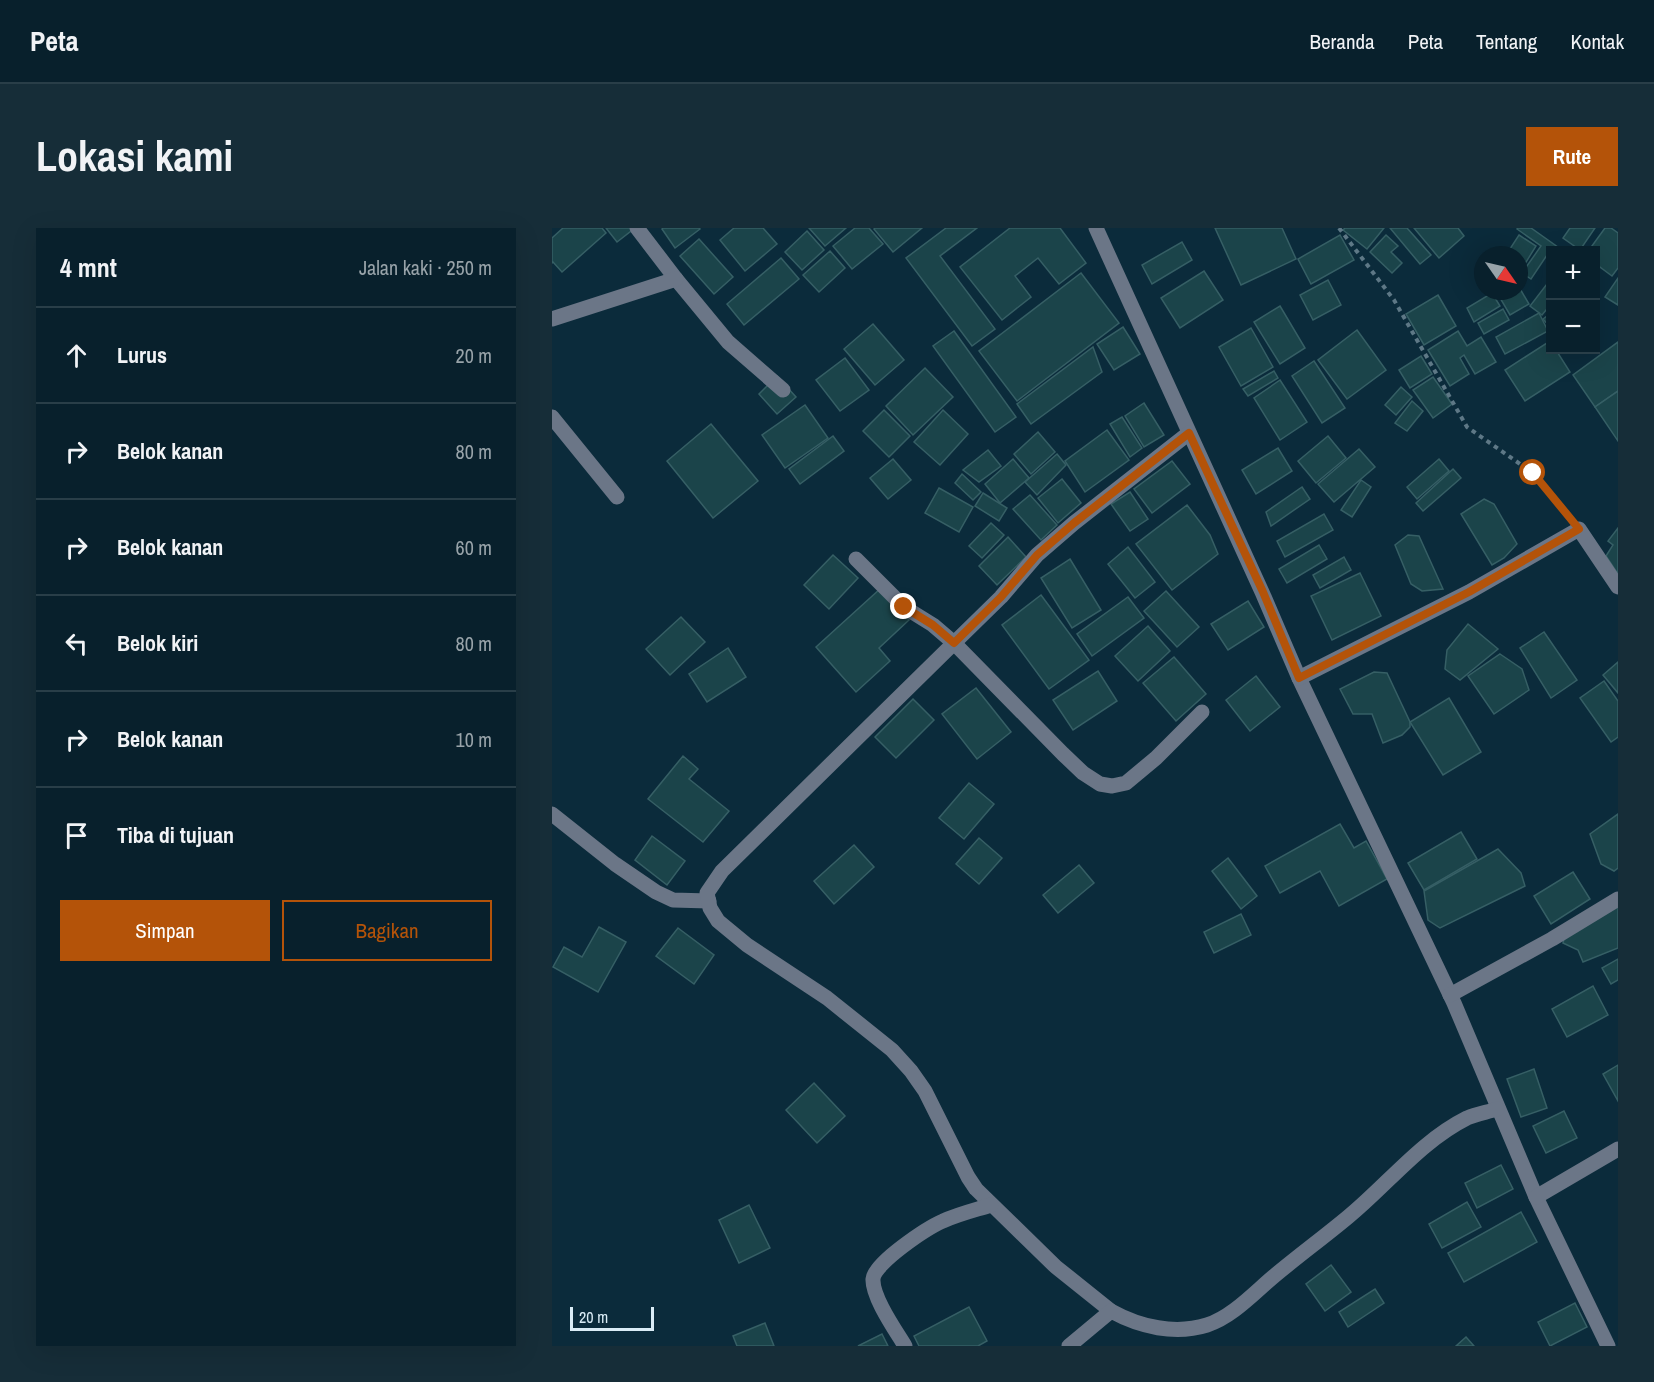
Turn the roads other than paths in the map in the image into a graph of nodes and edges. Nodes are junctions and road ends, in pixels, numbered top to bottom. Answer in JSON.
{"nodes":[{"id":1,"x":637,"y":228,"type":"edge"},
{"id":2,"x":1096,"y":228,"type":"edge"},
{"id":3,"x":676,"y":279,"type":"junction"},
{"id":4,"x":552,"y":319,"type":"edge"},
{"id":5,"x":783,"y":390,"type":"dead end"},
{"id":6,"x":552,"y":417,"type":"edge"},
{"id":7,"x":1189,"y":433,"type":"junction"},
{"id":8,"x":617,"y":496,"type":"dead end"},
{"id":9,"x":856,"y":559,"type":"dead end"},
{"id":10,"x":1618,"y":587,"type":"edge"},
{"id":11,"x":954,"y":643,"type":"junction"},
{"id":12,"x":1299,"y":678,"type":"junction"},
{"id":13,"x":1202,"y":712,"type":"dead end"},
{"id":14,"x":552,"y":814,"type":"edge"},
{"id":15,"x":1618,"y":899,"type":"edge"},
{"id":16,"x":709,"y":901,"type":"junction"},
{"id":17,"x":1450,"y":995,"type":"junction"},
{"id":18,"x":1497,"y":1109,"type":"junction"},
{"id":19,"x":1618,"y":1149,"type":"edge"},
{"id":20,"x":1536,"y":1197,"type":"junction"},
{"id":21,"x":991,"y":1205,"type":"junction"},
{"id":22,"x":1111,"y":1311,"type":"junction"},
{"id":23,"x":905,"y":1346,"type":"edge"},
{"id":24,"x":1070,"y":1346,"type":"edge"},
{"id":25,"x":1608,"y":1346,"type":"edge"}],
"edges":[{"from":1,"to":3,"type":"street"},
{"from":2,"to":7,"type":"street"},
{"from":3,"to":4,"type":"street"},
{"from":3,"to":5,"type":"street"},
{"from":6,"to":8,"type":"street"},
{"from":7,"to":11,"type":"street"},
{"from":7,"to":12,"type":"street"},
{"from":9,"to":11,"type":"street"},
{"from":10,"to":12,"type":"street"},
{"from":11,"to":13,"type":"street"},
{"from":11,"to":16,"type":"street"},
{"from":12,"to":17,"type":"street"},
{"from":14,"to":16,"type":"street"},
{"from":15,"to":17,"type":"street"},
{"from":16,"to":21,"type":"street"},
{"from":17,"to":18,"type":"street"},
{"from":18,"to":20,"type":"street"},
{"from":18,"to":22,"type":"street"},
{"from":19,"to":20,"type":"street"},
{"from":20,"to":25,"type":"street"},
{"from":21,"to":22,"type":"street"},
{"from":21,"to":23,"type":"street"},
{"from":22,"to":24,"type":"street"}]}
